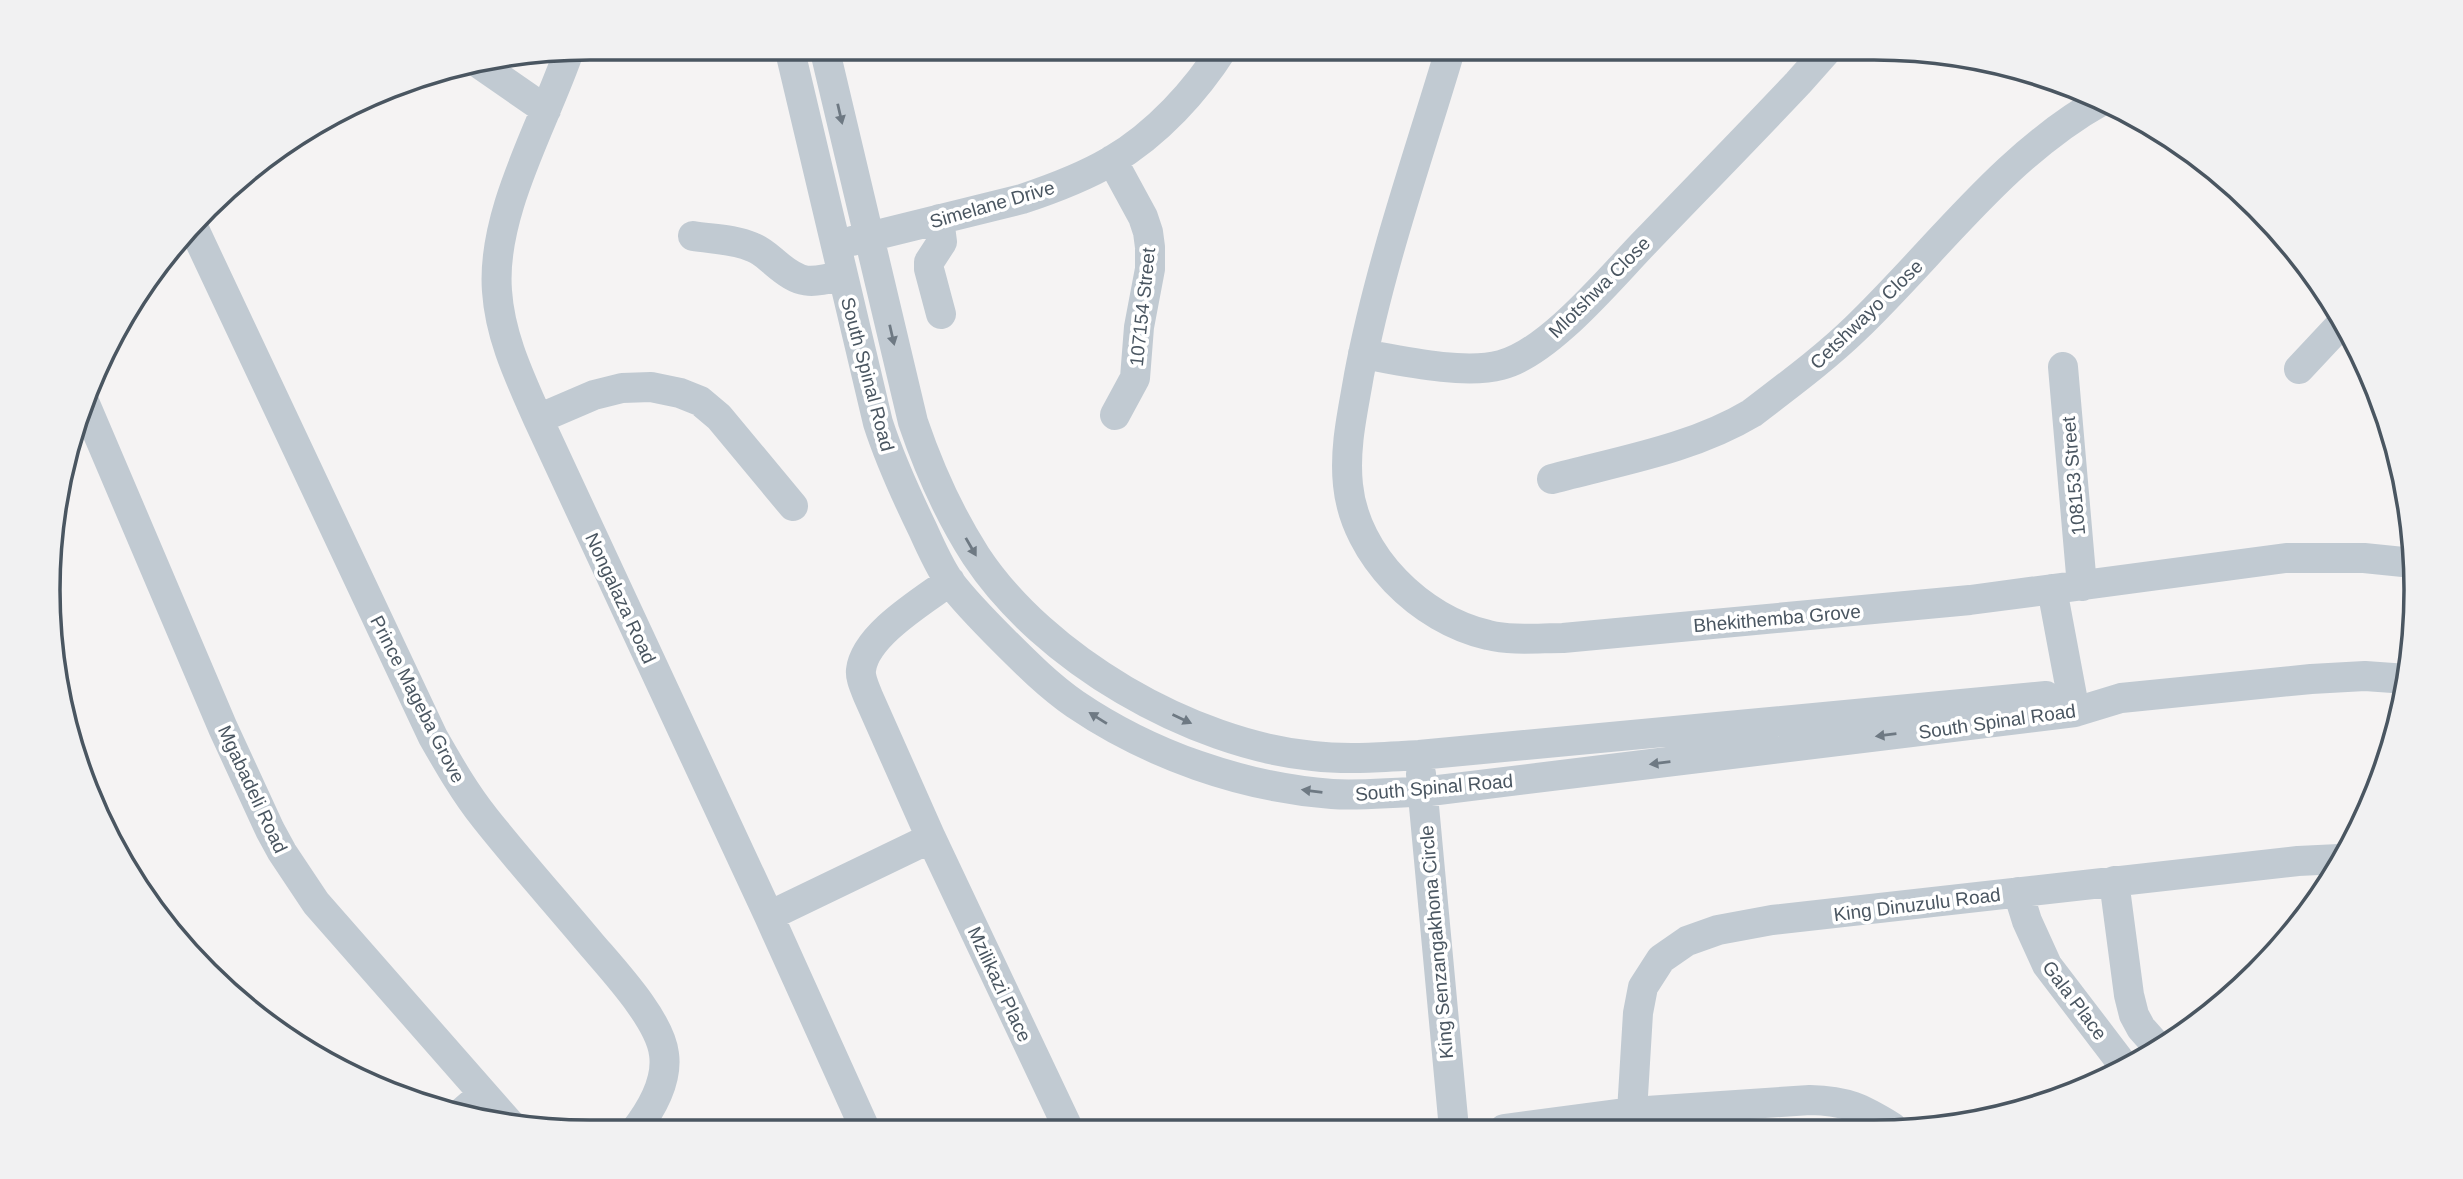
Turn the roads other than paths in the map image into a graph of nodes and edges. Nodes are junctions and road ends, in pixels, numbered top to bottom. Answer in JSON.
{"nodes":[{"id":1,"x":792,"y":60,"type":"edge"},
{"id":2,"x":827,"y":60,"type":"edge"},
{"id":3,"x":1215,"y":60,"type":"edge"},
{"id":4,"x":1447,"y":60,"type":"edge"},
{"id":5,"x":1818,"y":60,"type":"edge"},
{"id":6,"x":565,"y":61,"type":"edge"},
{"id":7,"x":488,"y":70,"type":"edge"},
{"id":8,"x":2091,"y":107,"type":"edge"},
{"id":9,"x":546,"y":110,"type":"junction"},
{"id":10,"x":1112,"y":160,"type":"junction"},
{"id":11,"x":939,"y":219,"type":"junction"},
{"id":12,"x":196,"y":234,"type":"edge"},
{"id":13,"x":693,"y":236,"type":"dead end"},
{"id":14,"x":869,"y":237,"type":"junction"},
{"id":15,"x":836,"y":246,"type":"junction"},
{"id":16,"x":843,"y":275,"type":"junction"},
{"id":17,"x":941,"y":314,"type":"dead end"},
{"id":18,"x":2335,"y":330,"type":"edge"},
{"id":19,"x":1363,"y":354,"type":"junction"},
{"id":20,"x":2063,"y":367,"type":"dead end"},
{"id":21,"x":2299,"y":369,"type":"dead end"},
{"id":22,"x":90,"y":415,"type":"edge"},
{"id":23,"x":1115,"y":415,"type":"dead end"},
{"id":24,"x":538,"y":419,"type":"junction"},
{"id":25,"x":1552,"y":479,"type":"dead end"},
{"id":26,"x":793,"y":506,"type":"dead end"},
{"id":27,"x":2402,"y":562,"type":"edge"},
{"id":28,"x":950,"y":581,"type":"junction"},
{"id":29,"x":2082,"y":586,"type":"junction"},
{"id":30,"x":2052,"y":589,"type":"junction"},
{"id":31,"x":2395,"y":679,"type":"edge"},
{"id":32,"x":2073,"y":703,"type":"junction"},
{"id":33,"x":1419,"y":755,"type":"junction"},
{"id":34,"x":1422,"y":792,"type":"junction"},
{"id":35,"x":931,"y":838,"type":"junction"},
{"id":36,"x":2329,"y":860,"type":"edge"},
{"id":37,"x":2115,"y":881,"type":"junction"},
{"id":38,"x":2018,"y":892,"type":"junction"},
{"id":39,"x":769,"y":916,"type":"junction"},
{"id":40,"x":2152,"y":1040,"type":"edge"},
{"id":41,"x":2119,"y":1059,"type":"edge"},
{"id":42,"x":483,"y":1094,"type":"junction"},
{"id":43,"x":470,"y":1105,"type":"edge"},
{"id":44,"x":498,"y":1111,"type":"edge"},
{"id":45,"x":1632,"y":1112,"type":"junction"},
{"id":46,"x":1769,"y":1116,"type":"edge"},
{"id":47,"x":642,"y":1120,"type":"edge"},
{"id":48,"x":861,"y":1120,"type":"edge"},
{"id":49,"x":1064,"y":1120,"type":"edge"},
{"id":50,"x":1453,"y":1120,"type":"edge"},
{"id":51,"x":1572,"y":1120,"type":"edge"},
{"id":52,"x":1880,"y":1120,"type":"edge"}],
"edges":[{"from":1,"to":15,"type":"street","name":"South Spinal Road"},
{"from":2,"to":14,"type":"street","name":"South Spinal Road","one_way":true},
{"from":3,"to":10,"type":"street","name":"Simelane Drive"},
{"from":4,"to":19,"type":"street"},
{"from":5,"to":19,"type":"street","name":"Mlotshwa Close"},
{"from":6,"to":9,"type":"street","name":"Nongalaza Road"},
{"from":7,"to":9,"type":"street"},
{"from":8,"to":25,"type":"street","name":"Cetshwayo Close"},
{"from":9,"to":24,"type":"street","name":"Nongalaza Road"},
{"from":10,"to":11,"type":"street","name":"Simelane Drive"},
{"from":10,"to":23,"type":"street","name":"107154 Street"},
{"from":11,"to":14,"type":"street","name":"Simelane Drive"},
{"from":11,"to":17,"type":"street"},
{"from":12,"to":47,"type":"street","name":"Prince Mageba Grove"},
{"from":13,"to":16,"type":"street"},
{"from":14,"to":15,"type":"street","name":"Simelane Drive"},
{"from":14,"to":33,"type":"street","name":"South Spinal Road","one_way":true},
{"from":15,"to":16,"type":"street","name":"South Spinal Road"},
{"from":16,"to":28,"type":"street","name":"South Spinal Road"},
{"from":18,"to":21,"type":"street"},
{"from":19,"to":30,"type":"street","name":"Bhekithemba Grove"},
{"from":20,"to":29,"type":"street","name":"108153 Street"},
{"from":22,"to":42,"type":"street","name":"Mgabadeli Road"},
{"from":24,"to":26,"type":"street"},
{"from":24,"to":39,"type":"street","name":"Nongalaza Road"},
{"from":27,"to":29,"type":"street","name":"Bhekithemba Grove"},
{"from":34,"to":28,"type":"street","name":"South Spinal Road","one_way":true},
{"from":28,"to":35,"type":"street","name":"Mzilikazi Place"},
{"from":29,"to":30,"type":"street","name":"Bhekithemba Grove"},
{"from":30,"to":32,"type":"street"},
{"from":31,"to":32,"type":"street","name":"South Spinal Road"},
{"from":32,"to":33,"type":"street","name":"South Spinal Road"},
{"from":32,"to":34,"type":"street","name":"South Spinal Road","one_way":true},
{"from":33,"to":34,"type":"street","name":"King Senzangakhona Circle"},
{"from":34,"to":50,"type":"street","name":"King Senzangakhona Circle"},
{"from":35,"to":39,"type":"street"},
{"from":35,"to":49,"type":"street","name":"Mzilikazi Place"},
{"from":36,"to":37,"type":"street","name":"King Dinuzulu Road"},
{"from":37,"to":38,"type":"street","name":"King Dinuzulu Road"},
{"from":37,"to":40,"type":"street"},
{"from":38,"to":41,"type":"street","name":"Gala Place"},
{"from":38,"to":45,"type":"street","name":"King Dinuzulu Road"},
{"from":39,"to":48,"type":"street","name":"Nongalaza Road"},
{"from":42,"to":43,"type":"street"},
{"from":42,"to":44,"type":"street","name":"Mgabadeli Road"},
{"from":45,"to":46,"type":"street"},
{"from":45,"to":51,"type":"street"},
{"from":46,"to":52,"type":"street"}]}
